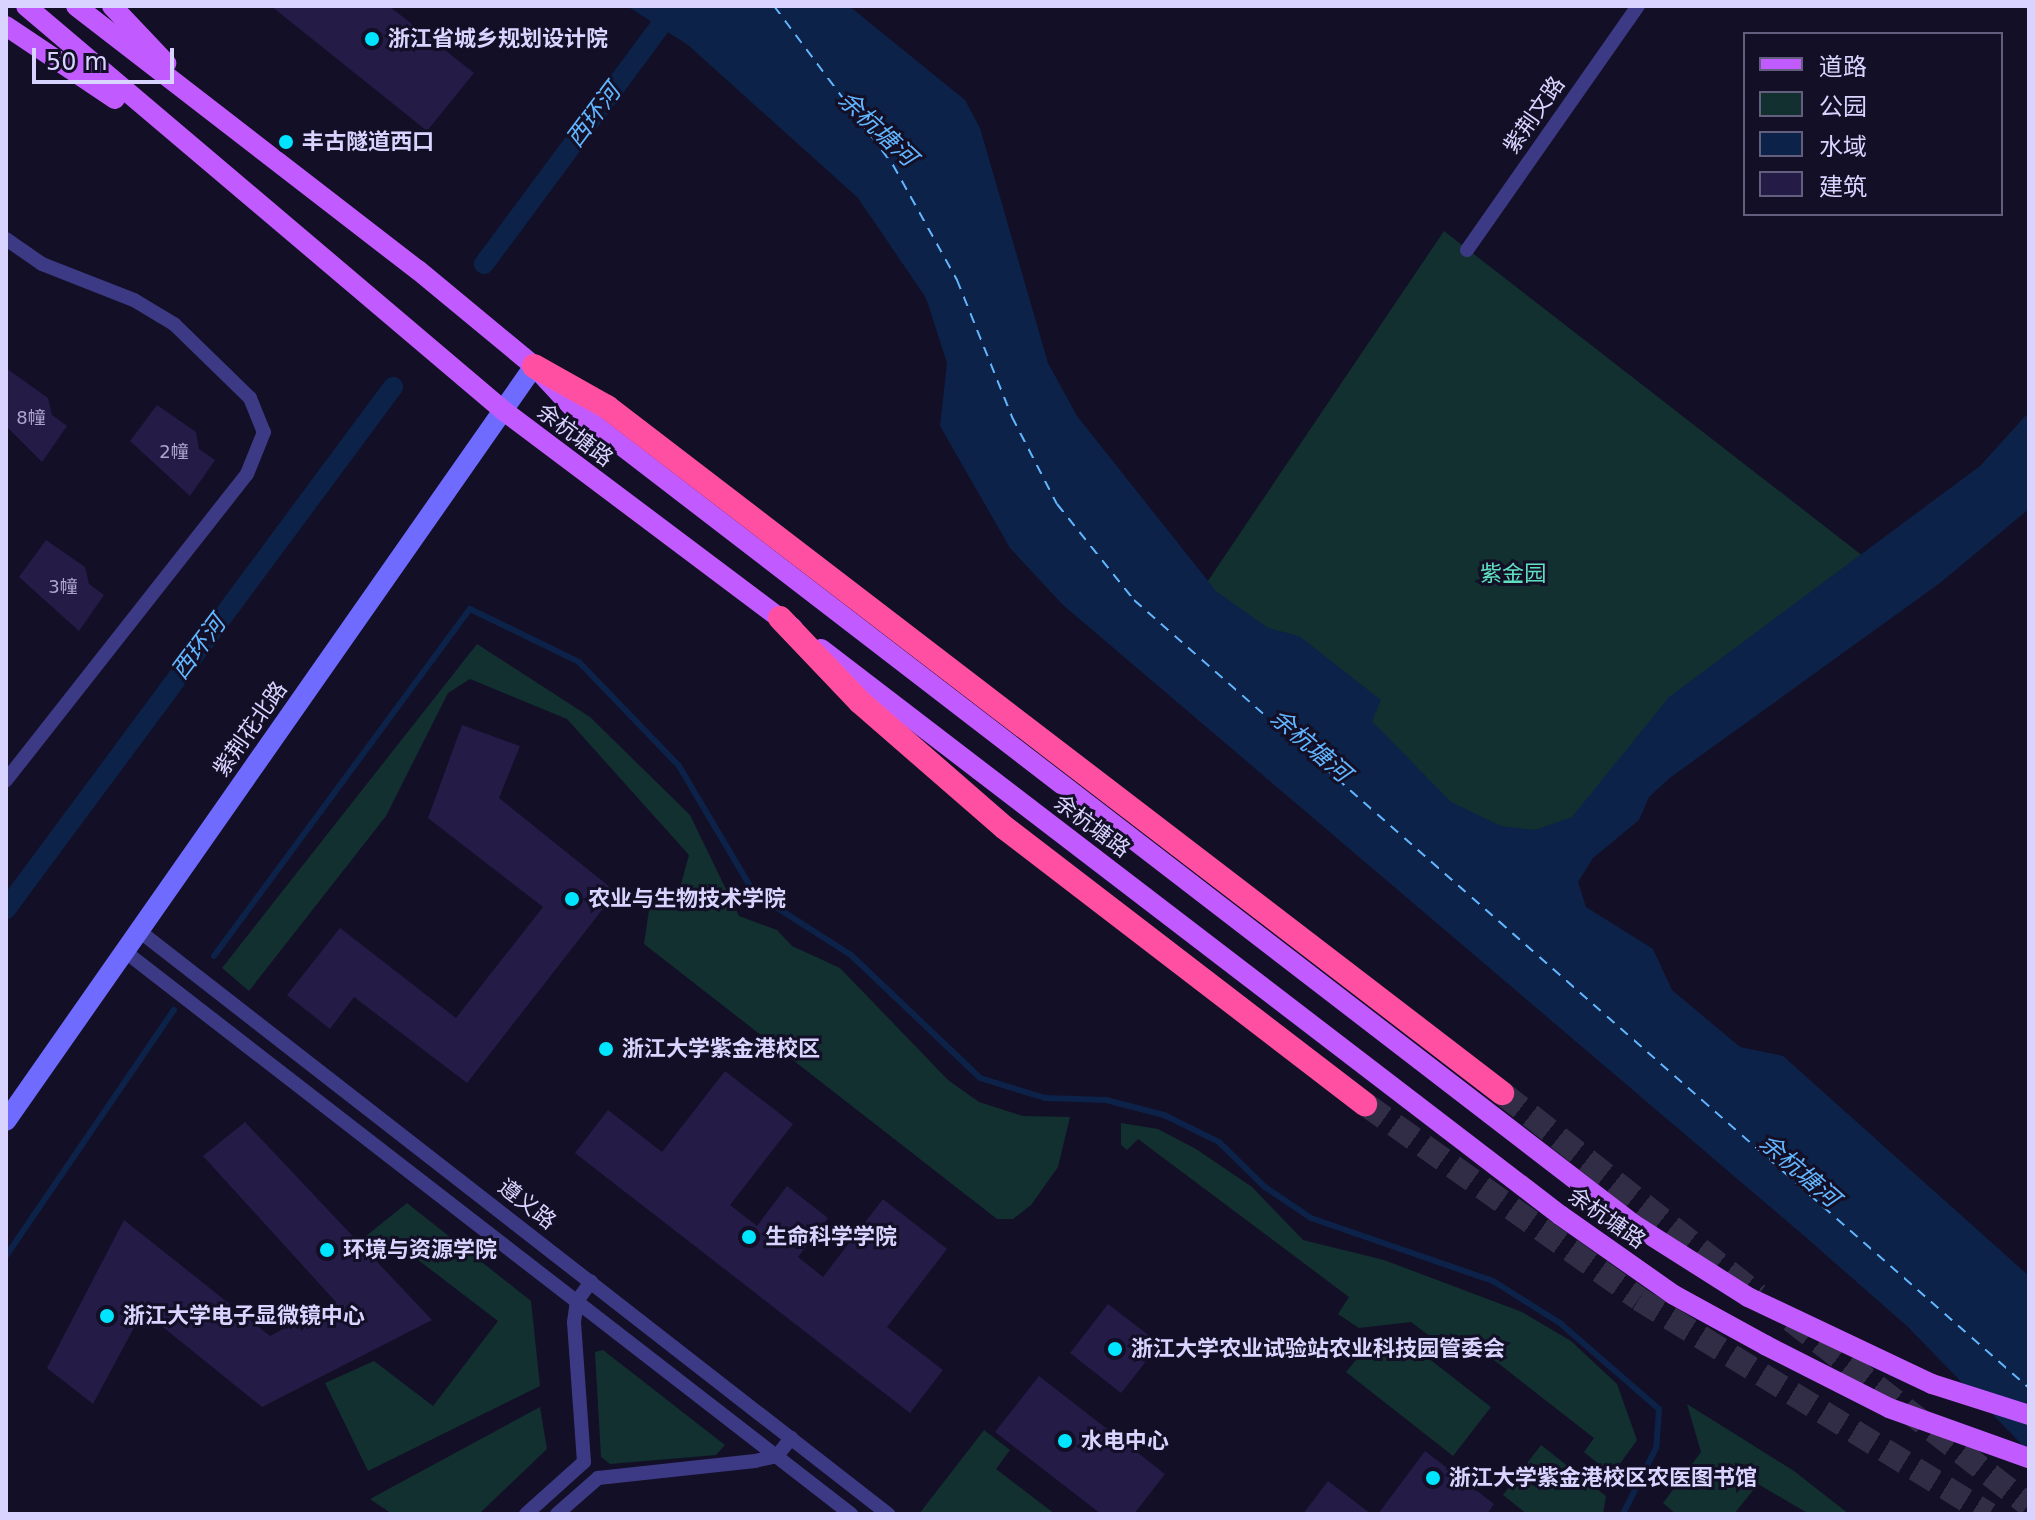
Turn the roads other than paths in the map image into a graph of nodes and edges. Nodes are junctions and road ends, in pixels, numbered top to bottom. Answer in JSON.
{"nodes":[{"id":1,"x":26,"y":6,"type":"edge"},
{"id":2,"x":76,"y":6,"type":"edge"},
{"id":3,"x":112,"y":6,"type":"edge"},
{"id":4,"x":1638,"y":6,"type":"edge"},
{"id":5,"x":6,"y":26,"type":"edge"},
{"id":6,"x":210,"y":109,"type":"junction"},
{"id":7,"x":182,"y":143,"type":"junction"},
{"id":8,"x":6,"y":239,"type":"edge"},
{"id":9,"x":1467,"y":250,"type":"dead end"},
{"id":10,"x":534,"y":366,"type":"junction"},
{"id":11,"x":504,"y":411,"type":"junction"},
{"id":12,"x":780,"y":618,"type":"junction"},
{"id":13,"x":6,"y":780,"type":"edge"},
{"id":14,"x":138,"y":930,"type":"junction"},
{"id":15,"x":123,"y":950,"type":"junction"},
{"id":16,"x":1502,"y":1093,"type":"tunnel mouth"},
{"id":17,"x":1365,"y":1104,"type":"tunnel mouth"},
{"id":18,"x":6,"y":1121,"type":"edge"},
{"id":19,"x":591,"y":1282,"type":"junction"},
{"id":20,"x":577,"y":1301,"type":"junction"},
{"id":21,"x":2029,"y":1415,"type":"edge"},
{"id":22,"x":791,"y":1438,"type":"junction"},
{"id":23,"x":777,"y":1456,"type":"junction"},
{"id":24,"x":2029,"y":1458,"type":"edge"},
{"id":25,"x":526,"y":1514,"type":"edge"},
{"id":26,"x":557,"y":1514,"type":"edge"},
{"id":27,"x":851,"y":1514,"type":"edge"},
{"id":28,"x":888,"y":1514,"type":"edge"}],
"edges":[{"from":1,"to":7,"type":"main road","name":"余杭塘路"},
{"from":2,"to":6,"type":"main road","name":"余杭塘路"},
{"from":3,"to":6,"type":"main road","name":"余杭塘路"},
{"from":4,"to":9,"type":"street","name":"紫荆文路"},
{"from":5,"to":7,"type":"main road","name":"余杭塘路"},
{"from":6,"to":10,"type":"main road","name":"余杭塘路"},
{"from":7,"to":11,"type":"main road","name":"余杭塘路"},
{"from":8,"to":13,"type":"street"},
{"from":10,"to":11,"type":"main road","name":"紫荆花北路"},
{"from":10,"to":16,"type":"highway"},
{"from":10,"to":21,"type":"main road","name":"余杭塘路","bridge":true},
{"from":11,"to":12,"type":"main road","name":"余杭塘路"},
{"from":11,"to":14,"type":"main road","name":"紫荆花北路"},
{"from":12,"to":17,"type":"highway"},
{"from":12,"to":24,"type":"main road","name":"余杭塘路","bridge":true},
{"from":14,"to":15,"type":"main road","name":"紫荆花北路"},
{"from":14,"to":19,"type":"street","name":"遵义路"},
{"from":15,"to":18,"type":"main road","name":"紫荆花北路"},
{"from":15,"to":20,"type":"street"},
{"from":19,"to":20,"type":"street"},
{"from":19,"to":22,"type":"street","name":"遵义路"},
{"from":20,"to":23,"type":"street"},
{"from":20,"to":25,"type":"street"},
{"from":22,"to":23,"type":"street"},
{"from":22,"to":28,"type":"street","name":"遵义路"},
{"from":23,"to":26,"type":"street"},
{"from":23,"to":27,"type":"street"}]}
